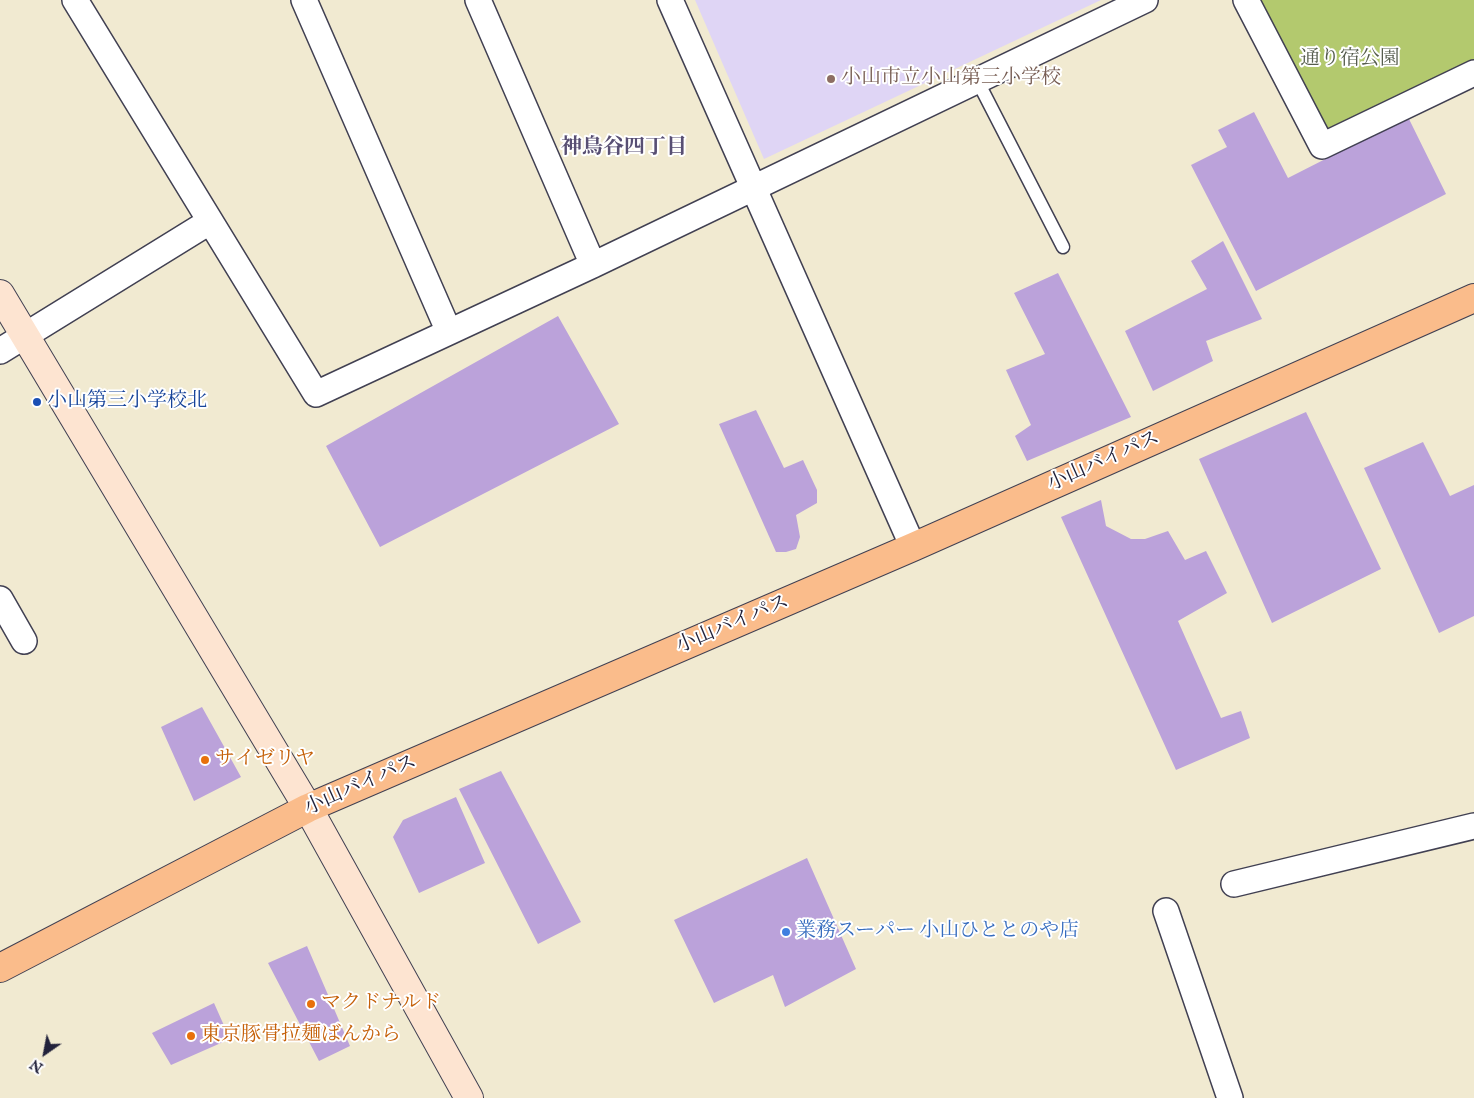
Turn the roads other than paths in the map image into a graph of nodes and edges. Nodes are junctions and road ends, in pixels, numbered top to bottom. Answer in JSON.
{"nodes":[{"id":1,"x":74,"y":0,"type":"edge"},
{"id":2,"x":304,"y":0,"type":"edge"},
{"id":3,"x":478,"y":0,"type":"edge"},
{"id":4,"x":670,"y":0,"type":"edge"},
{"id":5,"x":1144,"y":0,"type":"edge"},
{"id":6,"x":1246,"y":0,"type":"edge"},
{"id":7,"x":1474,"y":73,"type":"edge"},
{"id":8,"x":977,"y":80,"type":"junction"},
{"id":9,"x":754,"y":186,"type":"junction"},
{"id":10,"x":209,"y":222,"type":"junction"},
{"id":11,"x":1063,"y":247,"type":"dead end"},
{"id":12,"x":593,"y":265,"type":"junction"},
{"id":13,"x":0,"y":294,"type":"edge"},
{"id":14,"x":1474,"y":298,"type":"edge"},
{"id":15,"x":449,"y":332,"type":"junction"},
{"id":16,"x":26,"y":336,"type":"junction"},
{"id":17,"x":0,"y":351,"type":"edge"},
{"id":18,"x":913,"y":547,"type":"junction"},
{"id":19,"x":0,"y":599,"type":"edge"},
{"id":20,"x":24,"y":641,"type":"dead end"},
{"id":21,"x":308,"y":808,"type":"junction"},
{"id":22,"x":1474,"y":826,"type":"edge"},
{"id":23,"x":1234,"y":884,"type":"dead end"},
{"id":24,"x":1166,"y":911,"type":"dead end"},
{"id":25,"x":0,"y":968,"type":"edge"},
{"id":26,"x":469,"y":1098,"type":"edge"},
{"id":27,"x":1230,"y":1098,"type":"edge"}],
"edges":[{"from":1,"to":10,"type":"street"},
{"from":2,"to":15,"type":"street"},
{"from":3,"to":12,"type":"street"},
{"from":4,"to":9,"type":"street"},
{"from":5,"to":8,"type":"street"},
{"from":6,"to":7,"type":"street"},
{"from":8,"to":9,"type":"street"},
{"from":8,"to":11,"type":"lane"},
{"from":9,"to":12,"type":"street"},
{"from":9,"to":18,"type":"street"},
{"from":10,"to":15,"type":"street"},
{"from":10,"to":16,"type":"street"},
{"from":12,"to":15,"type":"street"},
{"from":13,"to":16,"type":"street"},
{"from":14,"to":18,"type":"highway","name":"小山バイパス"},
{"from":16,"to":17,"type":"street"},
{"from":16,"to":21,"type":"street"},
{"from":18,"to":21,"type":"highway","name":"小山バイパス"},
{"from":19,"to":20,"type":"street"},
{"from":21,"to":25,"type":"highway","name":"小山バイパス"},
{"from":21,"to":26,"type":"street"},
{"from":22,"to":23,"type":"street"},
{"from":24,"to":27,"type":"street"}]}
